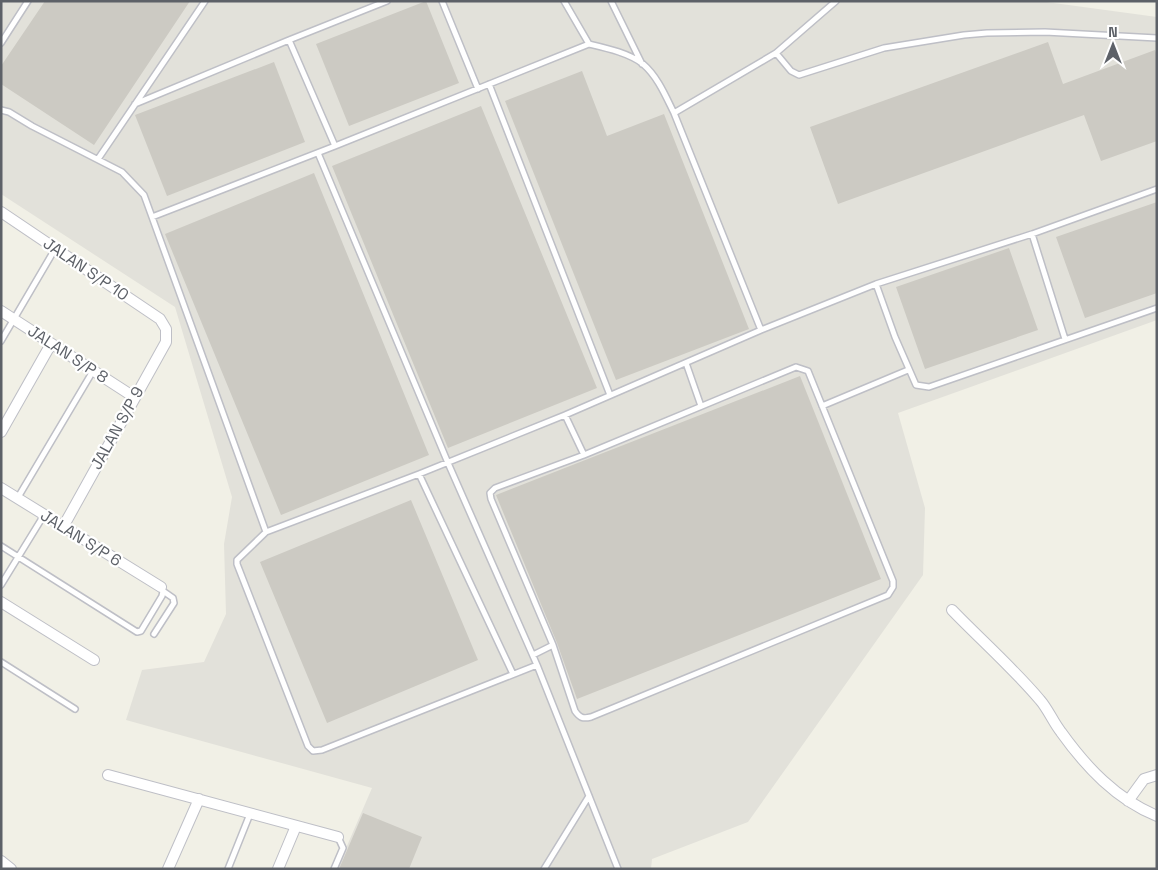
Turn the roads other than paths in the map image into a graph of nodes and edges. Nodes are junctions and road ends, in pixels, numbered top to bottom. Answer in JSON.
{"nodes":[{"id":1,"x":28,"y":1,"type":"edge"},
{"id":2,"x":205,"y":1,"type":"edge"},
{"id":3,"x":387,"y":1,"type":"edge"},
{"id":4,"x":442,"y":1,"type":"edge"},
{"id":5,"x":564,"y":1,"type":"edge"},
{"id":6,"x":610,"y":1,"type":"edge"},
{"id":7,"x":836,"y":1,"type":"edge"},
{"id":8,"x":1157,"y":38,"type":"edge"},
{"id":9,"x":289,"y":40,"type":"junction"},
{"id":10,"x":1,"y":43,"type":"edge"},
{"id":11,"x":589,"y":44,"type":"junction"},
{"id":12,"x":776,"y":53,"type":"junction"},
{"id":13,"x":643,"y":64,"type":"junction"},
{"id":14,"x":489,"y":84,"type":"junction"},
{"id":15,"x":478,"y":89,"type":"junction"},
{"id":16,"x":135,"y":104,"type":"junction"},
{"id":17,"x":1,"y":110,"type":"edge"},
{"id":18,"x":674,"y":113,"type":"junction"},
{"id":19,"x":335,"y":146,"type":"junction"},
{"id":20,"x":318,"y":153,"type":"junction"},
{"id":21,"x":98,"y":159,"type":"junction"},
{"id":22,"x":1157,"y":189,"type":"edge"},
{"id":23,"x":1,"y":212,"type":"edge"},
{"id":24,"x":152,"y":217,"type":"junction"},
{"id":25,"x":1032,"y":234,"type":"junction"},
{"id":26,"x":55,"y":248,"type":"junction"},
{"id":27,"x":876,"y":284,"type":"junction"},
{"id":28,"x":1157,"y":308,"type":"edge"},
{"id":29,"x":1,"y":312,"type":"edge"},
{"id":30,"x":14,"y":320,"type":"junction"},
{"id":31,"x":166,"y":329,"type":"joint"},
{"id":32,"x":761,"y":330,"type":"junction"},
{"id":33,"x":1065,"y":339,"type":"junction"},
{"id":34,"x":1,"y":341,"type":"edge"},
{"id":35,"x":51,"y":344,"type":"junction"},
{"id":36,"x":686,"y":363,"type":"junction"},
{"id":37,"x":93,"y":370,"type":"junction"},
{"id":38,"x":908,"y":370,"type":"junction"},
{"id":39,"x":610,"y":395,"type":"junction"},
{"id":40,"x":134,"y":397,"type":"junction"},
{"id":41,"x":702,"y":406,"type":"junction"},
{"id":42,"x":822,"y":406,"type":"junction"},
{"id":43,"x":564,"y":415,"type":"junction"},
{"id":44,"x":1,"y":432,"type":"edge"},
{"id":45,"x":584,"y":455,"type":"junction"},
{"id":46,"x":448,"y":463,"type":"junction"},
{"id":47,"x":419,"y":474,"type":"junction"},
{"id":48,"x":1,"y":488,"type":"edge"},
{"id":49,"x":18,"y":498,"type":"junction"},
{"id":50,"x":44,"y":515,"type":"junction"},
{"id":51,"x":63,"y":527,"type":"junction"},
{"id":52,"x":266,"y":532,"type":"junction"},
{"id":53,"x":1,"y":546,"type":"edge"},
{"id":54,"x":18,"y":557,"type":"junction"},
{"id":55,"x":1,"y":585,"type":"edge"},
{"id":56,"x":162,"y":589,"type":"junction"},
{"id":57,"x":1,"y":602,"type":"edge"},
{"id":58,"x":952,"y":610,"type":"dead end"},
{"id":59,"x":154,"y":634,"type":"dead end"},
{"id":60,"x":554,"y":645,"type":"junction"},
{"id":61,"x":532,"y":655,"type":"junction"},
{"id":62,"x":94,"y":660,"type":"dead end"},
{"id":63,"x":1,"y":662,"type":"edge"},
{"id":64,"x":537,"y":665,"type":"junction"},
{"id":65,"x":512,"y":674,"type":"junction"},
{"id":66,"x":75,"y":709,"type":"dead end"},
{"id":67,"x":108,"y":775,"type":"dead end"},
{"id":68,"x":1157,"y":775,"type":"edge"},
{"id":69,"x":589,"y":796,"type":"junction"},
{"id":70,"x":199,"y":798,"type":"junction"},
{"id":71,"x":1128,"y":801,"type":"junction"},
{"id":72,"x":250,"y":814,"type":"junction"},
{"id":73,"x":1157,"y":816,"type":"edge"},
{"id":74,"x":296,"y":826,"type":"junction"},
{"id":75,"x":338,"y":837,"type":"joint"},
{"id":76,"x":1,"y":861,"type":"edge"},
{"id":77,"x":11,"y":869,"type":"edge"},
{"id":78,"x":168,"y":869,"type":"edge"},
{"id":79,"x":228,"y":869,"type":"edge"},
{"id":80,"x":278,"y":869,"type":"edge"},
{"id":81,"x":334,"y":869,"type":"edge"},
{"id":82,"x":544,"y":869,"type":"edge"},
{"id":83,"x":618,"y":869,"type":"edge"}],
"edges":[{"from":1,"to":10,"type":"lane"},
{"from":2,"to":16,"type":"lane"},
{"from":3,"to":9,"type":"lane"},
{"from":4,"to":15,"type":"lane"},
{"from":5,"to":11,"type":"lane"},
{"from":6,"to":13,"type":"lane"},
{"from":7,"to":12,"type":"lane"},
{"from":8,"to":12,"type":"lane"},
{"from":9,"to":16,"type":"lane"},
{"from":9,"to":19,"type":"lane"},
{"from":11,"to":13,"type":"lane"},
{"from":11,"to":14,"type":"lane"},
{"from":12,"to":18,"type":"lane"},
{"from":13,"to":18,"type":"lane"},
{"from":14,"to":15,"type":"lane"},
{"from":14,"to":39,"type":"lane"},
{"from":15,"to":19,"type":"lane"},
{"from":16,"to":21,"type":"lane"},
{"from":17,"to":21,"type":"lane"},
{"from":18,"to":32,"type":"lane"},
{"from":19,"to":20,"type":"lane"},
{"from":20,"to":24,"type":"lane"},
{"from":20,"to":46,"type":"lane"},
{"from":21,"to":24,"type":"lane"},
{"from":22,"to":25,"type":"lane"},
{"from":23,"to":26,"type":"street","name":"JALAN S/P 10"},
{"from":24,"to":52,"type":"lane"},
{"from":25,"to":27,"type":"lane"},
{"from":25,"to":33,"type":"lane"},
{"from":26,"to":30,"type":"lane"},
{"from":26,"to":31,"type":"street","name":"JALAN S/P 10"},
{"from":27,"to":32,"type":"lane"},
{"from":27,"to":38,"type":"lane"},
{"from":28,"to":33,"type":"lane"},
{"from":29,"to":30,"type":"street","name":"JALAN S/P 8"},
{"from":30,"to":34,"type":"lane"},
{"from":30,"to":35,"type":"street","name":"JALAN S/P 8"},
{"from":31,"to":40,"type":"street","name":"JALAN S/P 9"},
{"from":32,"to":36,"type":"lane"},
{"from":33,"to":38,"type":"lane"},
{"from":35,"to":37,"type":"street","name":"JALAN S/P 8"},
{"from":35,"to":44,"type":"street"},
{"from":36,"to":39,"type":"lane"},
{"from":36,"to":41,"type":"lane"},
{"from":37,"to":40,"type":"street","name":"JALAN S/P 8"},
{"from":37,"to":49,"type":"lane"},
{"from":38,"to":42,"type":"lane"},
{"from":39,"to":43,"type":"lane"},
{"from":40,"to":51,"type":"street","name":"JALAN S/P 9"},
{"from":41,"to":42,"type":"lane"},
{"from":41,"to":45,"type":"lane"},
{"from":42,"to":60,"type":"lane"},
{"from":43,"to":45,"type":"lane"},
{"from":43,"to":46,"type":"lane"},
{"from":45,"to":60,"type":"lane"},
{"from":46,"to":47,"type":"lane"},
{"from":46,"to":61,"type":"lane"},
{"from":47,"to":52,"type":"lane"},
{"from":47,"to":65,"type":"lane"},
{"from":48,"to":49,"type":"street","name":"JALAN S/P 6"},
{"from":49,"to":50,"type":"street","name":"JALAN S/P 6"},
{"from":50,"to":51,"type":"street","name":"JALAN S/P 6"},
{"from":50,"to":54,"type":"lane"},
{"from":51,"to":56,"type":"street","name":"JALAN S/P 6"},
{"from":52,"to":65,"type":"lane"},
{"from":53,"to":54,"type":"lane"},
{"from":54,"to":55,"type":"lane"},
{"from":54,"to":56,"type":"lane"},
{"from":56,"to":59,"type":"lane"},
{"from":57,"to":62,"type":"street"},
{"from":58,"to":71,"type":"street"},
{"from":60,"to":61,"type":"lane"},
{"from":61,"to":64,"type":"lane"},
{"from":63,"to":66,"type":"lane"},
{"from":64,"to":65,"type":"lane"},
{"from":64,"to":69,"type":"lane"},
{"from":67,"to":70,"type":"street"},
{"from":68,"to":71,"type":"street"},
{"from":69,"to":82,"type":"lane"},
{"from":69,"to":83,"type":"lane"},
{"from":70,"to":72,"type":"street"},
{"from":70,"to":78,"type":"street"},
{"from":71,"to":73,"type":"street"},
{"from":72,"to":74,"type":"street"},
{"from":72,"to":79,"type":"lane"},
{"from":74,"to":75,"type":"street"},
{"from":74,"to":80,"type":"street"},
{"from":75,"to":81,"type":"lane"},
{"from":76,"to":77,"type":"street"}]}
